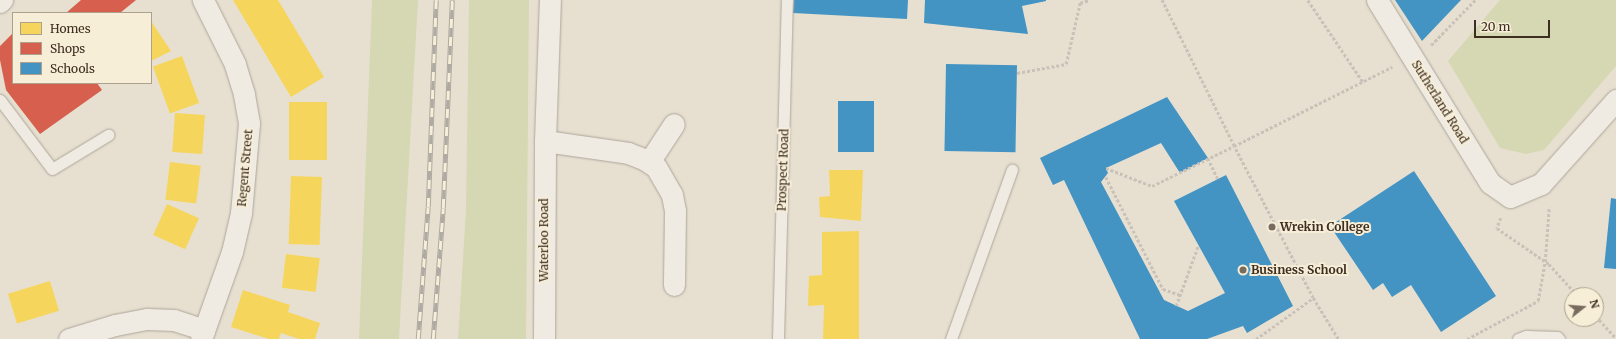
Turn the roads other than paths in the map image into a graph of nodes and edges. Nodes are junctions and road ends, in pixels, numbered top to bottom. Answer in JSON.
{"nodes":[{"id":1,"x":2,"y":0,"type":"edge"},
{"id":2,"x":203,"y":0,"type":"edge"},
{"id":3,"x":550,"y":0,"type":"edge"},
{"id":4,"x":787,"y":0,"type":"edge"},
{"id":5,"x":1377,"y":0,"type":"edge"},
{"id":6,"x":0,"y":2,"type":"edge"},
{"id":7,"x":0,"y":100,"type":"edge"},
{"id":8,"x":1616,"y":100,"type":"edge"},
{"id":9,"x":674,"y":124,"type":"dead end"},
{"id":10,"x":108,"y":134,"type":"dead end"},
{"id":11,"x":545,"y":141,"type":"junction"},
{"id":12,"x":649,"y":162,"type":"junction"},
{"id":13,"x":1012,"y":170,"type":"dead end"},
{"id":14,"x":674,"y":285,"type":"dead end"},
{"id":15,"x":202,"y":335,"type":"edge"},
{"id":16,"x":69,"y":339,"type":"edge"},
{"id":17,"x":544,"y":339,"type":"edge"},
{"id":18,"x":778,"y":339,"type":"edge"},
{"id":19,"x":951,"y":339,"type":"edge"},
{"id":20,"x":1518,"y":339,"type":"edge"},
{"id":21,"x":1559,"y":339,"type":"edge"}],
"edges":[{"from":1,"to":6,"type":"street"},
{"from":2,"to":15,"type":"street","name":"Regent Street"},
{"from":3,"to":11,"type":"street","name":"Waterloo Road"},
{"from":4,"to":18,"type":"lane","name":"Prospect Road"},
{"from":5,"to":8,"type":"street","name":"Sutherland Road"},
{"from":7,"to":10,"type":"lane"},
{"from":9,"to":12,"type":"street"},
{"from":11,"to":12,"type":"street"},
{"from":11,"to":17,"type":"street","name":"Waterloo Road"},
{"from":12,"to":14,"type":"street"},
{"from":13,"to":19,"type":"lane"},
{"from":15,"to":16,"type":"street"},
{"from":20,"to":21,"type":"lane"}]}
